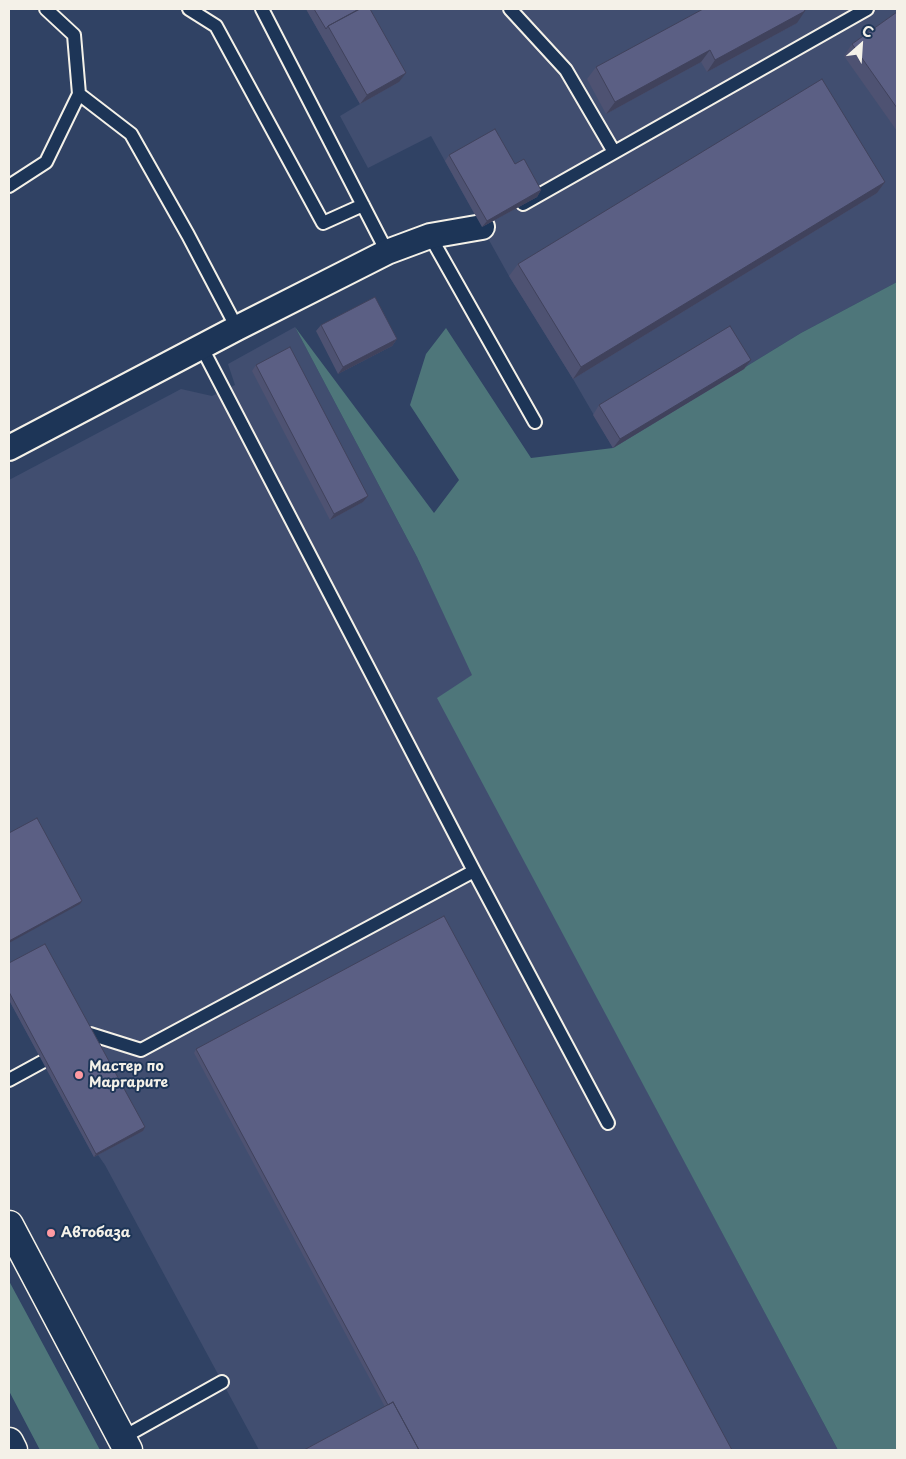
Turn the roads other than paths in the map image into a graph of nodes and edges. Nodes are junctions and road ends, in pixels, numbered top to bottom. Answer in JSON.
{"nodes":[{"id":1,"x":46,"y":9,"type":"edge"},
{"id":2,"x":189,"y":9,"type":"edge"},
{"id":3,"x":262,"y":9,"type":"edge"},
{"id":4,"x":510,"y":9,"type":"edge"},
{"id":5,"x":867,"y":9,"type":"edge"},
{"id":6,"x":79,"y":94,"type":"junction"},
{"id":7,"x":614,"y":152,"type":"junction"},
{"id":8,"x":9,"y":186,"type":"edge"},
{"id":9,"x":363,"y":205,"type":"junction"},
{"id":10,"x":513,"y":210,"type":"edge"},
{"id":11,"x":486,"y":225,"type":"edge"},
{"id":12,"x":430,"y":236,"type":"junction"},
{"id":13,"x":387,"y":252,"type":"junction"},
{"id":14,"x":237,"y":328,"type":"junction"},
{"id":15,"x":201,"y":346,"type":"junction"},
{"id":16,"x":535,"y":422,"type":"dead end"},
{"id":17,"x":9,"y":448,"type":"edge"},
{"id":18,"x":474,"y":871,"type":"junction"},
{"id":19,"x":90,"y":1034,"type":"edge"},
{"id":20,"x":42,"y":1062,"type":"edge"},
{"id":21,"x":9,"y":1080,"type":"edge"},
{"id":22,"x":608,"y":1123,"type":"dead end"},
{"id":23,"x":9,"y":1225,"type":"edge"},
{"id":24,"x":222,"y":1382,"type":"dead end"},
{"id":25,"x":9,"y":1442,"type":"edge"},
{"id":26,"x":125,"y":1444,"type":"edge"},
{"id":27,"x":13,"y":1450,"type":"edge"}],
"edges":[{"from":1,"to":6,"type":"lane"},
{"from":2,"to":9,"type":"lane"},
{"from":3,"to":9,"type":"lane"},
{"from":4,"to":7,"type":"lane"},
{"from":5,"to":7,"type":"lane"},
{"from":6,"to":8,"type":"lane"},
{"from":6,"to":14,"type":"lane"},
{"from":7,"to":10,"type":"lane"},
{"from":9,"to":13,"type":"lane"},
{"from":11,"to":12,"type":"street"},
{"from":12,"to":13,"type":"street"},
{"from":12,"to":16,"type":"lane"},
{"from":13,"to":14,"type":"street"},
{"from":14,"to":15,"type":"street"},
{"from":15,"to":17,"type":"street"},
{"from":15,"to":18,"type":"lane"},
{"from":18,"to":19,"type":"lane"},
{"from":18,"to":22,"type":"lane"},
{"from":20,"to":21,"type":"lane"},
{"from":23,"to":26,"type":"street"},
{"from":24,"to":26,"type":"lane"},
{"from":25,"to":27,"type":"street"}]}
